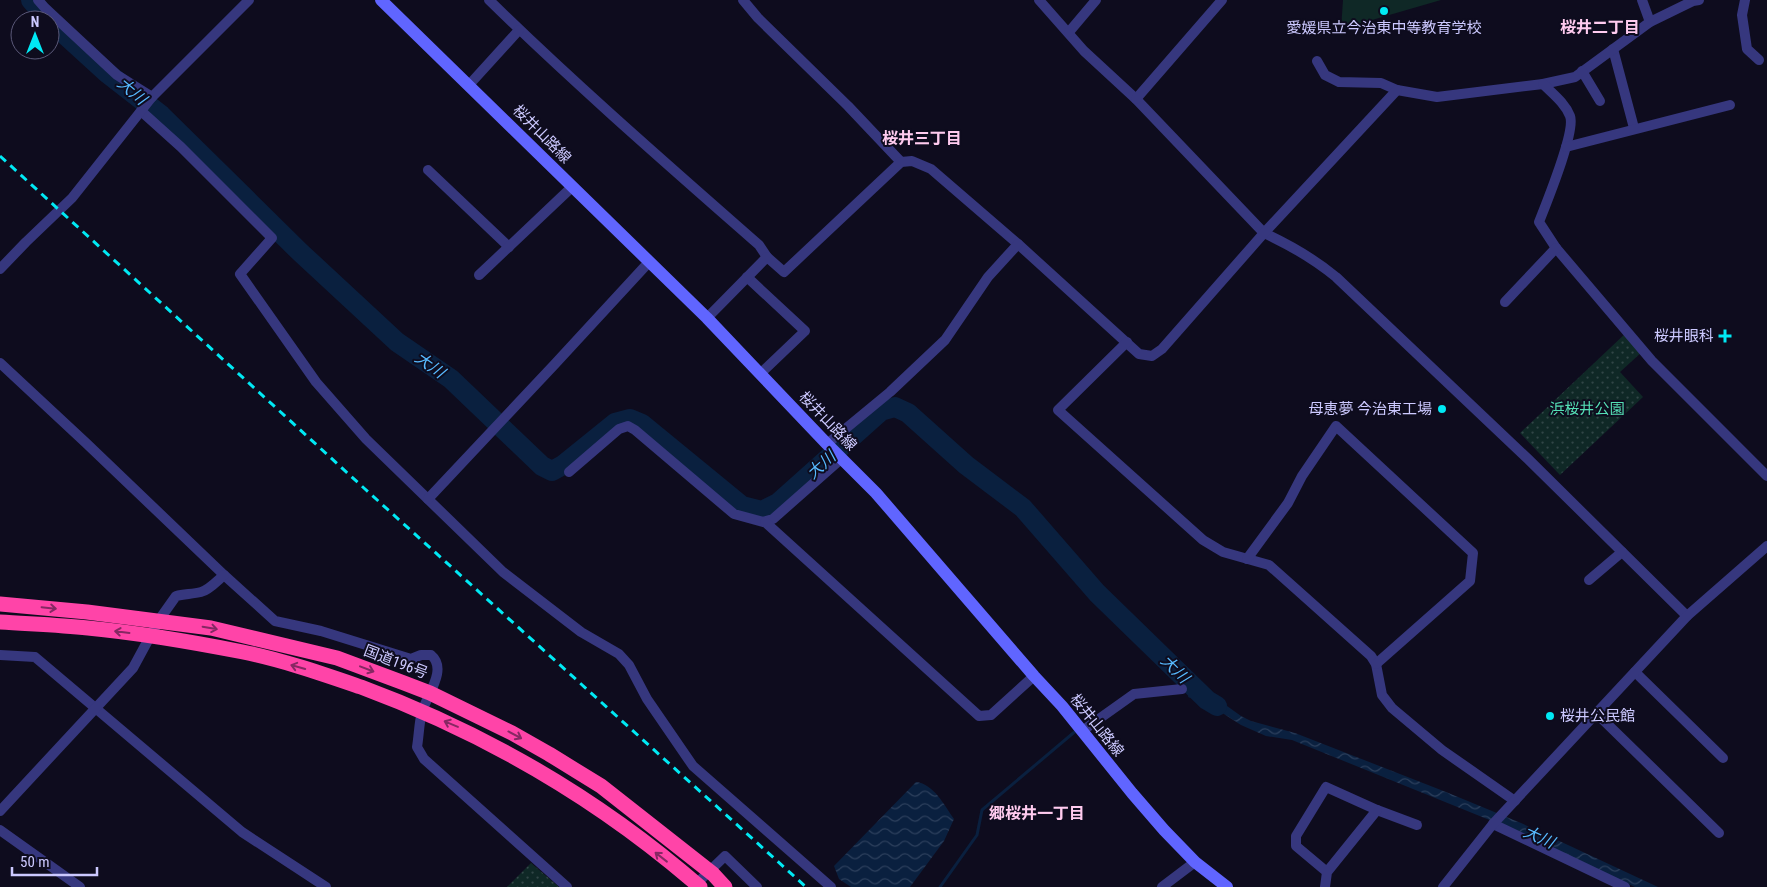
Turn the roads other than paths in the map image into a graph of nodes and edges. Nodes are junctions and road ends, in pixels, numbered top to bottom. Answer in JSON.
{"nodes":[{"id":1,"x":38,"y":0,"type":"edge"},
{"id":2,"x":232,"y":0,"type":"edge"},
{"id":3,"x":249,"y":0,"type":"edge"},
{"id":4,"x":381,"y":0,"type":"edge"},
{"id":5,"x":489,"y":0,"type":"edge"},
{"id":6,"x":743,"y":0,"type":"edge"},
{"id":7,"x":1039,"y":0,"type":"edge"},
{"id":8,"x":1096,"y":0,"type":"edge"},
{"id":9,"x":1222,"y":0,"type":"edge"},
{"id":10,"x":1642,"y":0,"type":"edge"},
{"id":11,"x":1699,"y":0,"type":"edge"},
{"id":12,"x":1744,"y":0,"type":"edge"},
{"id":13,"x":240,"y":8,"type":"junction"},
{"id":14,"x":1650,"y":22,"type":"junction"},
{"id":15,"x":519,"y":30,"type":"junction"},
{"id":16,"x":1069,"y":32,"type":"junction"},
{"id":17,"x":1612,"y":49,"type":"junction"},
{"id":18,"x":1759,"y":60,"type":"dead end"},
{"id":19,"x":1318,"y":61,"type":"dead end"},
{"id":20,"x":1582,"y":72,"type":"junction"},
{"id":21,"x":1542,"y":84,"type":"junction"},
{"id":22,"x":469,"y":85,"type":"junction"},
{"id":23,"x":1397,"y":90,"type":"junction"},
{"id":24,"x":152,"y":97,"type":"junction"},
{"id":25,"x":1136,"y":100,"type":"junction"},
{"id":26,"x":1600,"y":101,"type":"dead end"},
{"id":27,"x":1730,"y":105,"type":"dead end"},
{"id":28,"x":141,"y":111,"type":"junction"},
{"id":29,"x":1634,"y":128,"type":"junction"},
{"id":30,"x":1566,"y":147,"type":"junction"},
{"id":31,"x":901,"y":162,"type":"junction"},
{"id":32,"x":428,"y":170,"type":"dead end"},
{"id":33,"x":572,"y":186,"type":"junction"},
{"id":34,"x":1264,"y":233,"type":"junction"},
{"id":35,"x":1018,"y":244,"type":"junction"},
{"id":36,"x":509,"y":247,"type":"junction"},
{"id":37,"x":1556,"y":248,"type":"junction"},
{"id":38,"x":767,"y":257,"type":"junction"},
{"id":39,"x":649,"y":262,"type":"junction"},
{"id":40,"x":0,"y":269,"type":"edge"},
{"id":41,"x":479,"y":275,"type":"dead end"},
{"id":42,"x":747,"y":277,"type":"junction"},
{"id":43,"x":1505,"y":302,"type":"dead end"},
{"id":44,"x":707,"y":318,"type":"junction"},
{"id":45,"x":1127,"y":342,"type":"junction"},
{"id":46,"x":0,"y":363,"type":"edge"},
{"id":47,"x":760,"y":374,"type":"junction"},
{"id":48,"x":827,"y":444,"type":"junction"},
{"id":49,"x":841,"y":459,"type":"junction"},
{"id":50,"x":569,"y":472,"type":"dead end"},
{"id":51,"x":1767,"y":476,"type":"edge"},
{"id":52,"x":428,"y":499,"type":"junction"},
{"id":53,"x":765,"y":522,"type":"junction"},
{"id":54,"x":1767,"y":546,"type":"edge"},
{"id":55,"x":1622,"y":552,"type":"junction"},
{"id":56,"x":1246,"y":559,"type":"junction"},
{"id":57,"x":224,"y":574,"type":"junction"},
{"id":58,"x":1589,"y":580,"type":"dead end"},
{"id":59,"x":0,"y":604,"type":"edge"},
{"id":60,"x":1687,"y":616,"type":"junction"},
{"id":61,"x":159,"y":620,"type":"junction"},
{"id":62,"x":0,"y":622,"type":"edge"},
{"id":63,"x":152,"y":635,"type":"junction"},
{"id":64,"x":0,"y":655,"type":"edge"},
{"id":65,"x":1376,"y":664,"type":"junction"},
{"id":66,"x":1635,"y":672,"type":"junction"},
{"id":67,"x":1034,"y":676,"type":"junction"},
{"id":68,"x":1182,"y":689,"type":"dead end"},
{"id":69,"x":430,"y":693,"type":"junction"},
{"id":70,"x":96,"y":709,"type":"junction"},
{"id":71,"x":422,"y":712,"type":"junction"},
{"id":72,"x":1597,"y":714,"type":"junction"},
{"id":73,"x":1082,"y":731,"type":"junction"},
{"id":74,"x":1723,"y":758,"type":"dead end"},
{"id":75,"x":1515,"y":801,"type":"junction"},
{"id":76,"x":1376,"y":810,"type":"junction"},
{"id":77,"x":0,"y":811,"type":"edge"},
{"id":78,"x":1493,"y":824,"type":"junction"},
{"id":79,"x":1417,"y":825,"type":"dead end"},
{"id":80,"x":0,"y":830,"type":"edge"},
{"id":81,"x":1720,"y":833,"type":"dead end"},
{"id":82,"x":1195,"y":862,"type":"junction"},
{"id":83,"x":709,"y":871,"type":"junction"},
{"id":84,"x":1327,"y":872,"type":"junction"},
{"id":85,"x":696,"y":886,"type":"edge"},
{"id":86,"x":80,"y":887,"type":"edge"},
{"id":87,"x":326,"y":887,"type":"edge"},
{"id":88,"x":567,"y":887,"type":"edge"},
{"id":89,"x":725,"y":887,"type":"edge"},
{"id":90,"x":757,"y":887,"type":"edge"},
{"id":91,"x":831,"y":887,"type":"edge"},
{"id":92,"x":1162,"y":887,"type":"edge"},
{"id":93,"x":1227,"y":887,"type":"edge"},
{"id":94,"x":1325,"y":887,"type":"edge"},
{"id":95,"x":1443,"y":887,"type":"edge"},
{"id":96,"x":1624,"y":887,"type":"edge"}],
"edges":[{"from":1,"to":24,"type":"street"},
{"from":2,"to":13,"type":"street"},
{"from":3,"to":13,"type":"street"},
{"from":4,"to":22,"type":"main road","name":"桜井山路線"},
{"from":5,"to":15,"type":"street"},
{"from":6,"to":31,"type":"street"},
{"from":7,"to":16,"type":"street"},
{"from":8,"to":16,"type":"street"},
{"from":9,"to":25,"type":"street"},
{"from":10,"to":14,"type":"street"},
{"from":11,"to":14,"type":"street"},
{"from":12,"to":18,"type":"street"},
{"from":13,"to":24,"type":"street"},
{"from":14,"to":17,"type":"street"},
{"from":15,"to":22,"type":"street"},
{"from":15,"to":38,"type":"street"},
{"from":16,"to":25,"type":"street"},
{"from":17,"to":20,"type":"street"},
{"from":17,"to":29,"type":"street"},
{"from":19,"to":23,"type":"street"},
{"from":20,"to":21,"type":"street"},
{"from":20,"to":26,"type":"street"},
{"from":21,"to":23,"type":"street"},
{"from":21,"to":30,"type":"street"},
{"from":22,"to":33,"type":"main road","name":"桜井山路線"},
{"from":23,"to":34,"type":"street"},
{"from":24,"to":28,"type":"street"},
{"from":25,"to":34,"type":"street"},
{"from":27,"to":29,"type":"street"},
{"from":28,"to":40,"type":"street"},
{"from":28,"to":52,"type":"street"},
{"from":29,"to":30,"type":"street"},
{"from":30,"to":37,"type":"street"},
{"from":31,"to":35,"type":"street"},
{"from":31,"to":38,"type":"street"},
{"from":32,"to":36,"type":"street"},
{"from":33,"to":36,"type":"street"},
{"from":33,"to":39,"type":"main road","name":"桜井山路線"},
{"from":34,"to":45,"type":"street"},
{"from":34,"to":55,"type":"street"},
{"from":35,"to":45,"type":"street"},
{"from":35,"to":48,"type":"street"},
{"from":36,"to":41,"type":"street"},
{"from":37,"to":43,"type":"street"},
{"from":37,"to":51,"type":"street"},
{"from":38,"to":42,"type":"street"},
{"from":39,"to":44,"type":"main road","name":"桜井山路線"},
{"from":39,"to":52,"type":"street"},
{"from":42,"to":44,"type":"street"},
{"from":42,"to":47,"type":"street"},
{"from":44,"to":47,"type":"main road","name":"桜井山路線"},
{"from":45,"to":56,"type":"street"},
{"from":46,"to":57,"type":"street"},
{"from":47,"to":48,"type":"main road","name":"桜井山路線"},
{"from":48,"to":49,"type":"main road","name":"桜井山路線"},
{"from":49,"to":53,"type":"street"},
{"from":49,"to":67,"type":"main road","name":"桜井山路線"},
{"from":50,"to":53,"type":"street"},
{"from":52,"to":91,"type":"street"},
{"from":53,"to":67,"type":"street"},
{"from":54,"to":60,"type":"street"},
{"from":55,"to":58,"type":"street"},
{"from":55,"to":60,"type":"street"},
{"from":56,"to":65,"type":"street"},
{"from":56,"to":65,"type":"street"},
{"from":57,"to":61,"type":"street"},
{"from":57,"to":69,"type":"street"},
{"from":59,"to":61,"type":"highway","name":"国道196号","one_way":true},
{"from":60,"to":66,"type":"street"},
{"from":61,"to":63,"type":"street"},
{"from":61,"to":69,"type":"highway","name":"国道196号","one_way":true},
{"from":63,"to":62,"type":"highway","one_way":true},
{"from":63,"to":70,"type":"street"},
{"from":71,"to":63,"type":"highway","one_way":true},
{"from":64,"to":70,"type":"street"},
{"from":65,"to":75,"type":"street"},
{"from":66,"to":72,"type":"street"},
{"from":66,"to":74,"type":"street"},
{"from":67,"to":73,"type":"main road","name":"桜井山路線"},
{"from":68,"to":73,"type":"street"},
{"from":69,"to":71,"type":"street"},
{"from":69,"to":83,"type":"highway","name":"国道196号","one_way":true},
{"from":70,"to":77,"type":"street"},
{"from":70,"to":87,"type":"street"},
{"from":85,"to":71,"type":"highway","one_way":true},
{"from":71,"to":88,"type":"street"},
{"from":72,"to":75,"type":"street"},
{"from":72,"to":81,"type":"street"},
{"from":73,"to":82,"type":"main road","name":"桜井山路線"},
{"from":75,"to":78,"type":"street"},
{"from":76,"to":79,"type":"street"},
{"from":76,"to":84,"type":"street"},
{"from":76,"to":84,"type":"street"},
{"from":78,"to":95,"type":"street"},
{"from":78,"to":96,"type":"street"},
{"from":80,"to":86,"type":"street"},
{"from":82,"to":92,"type":"street"},
{"from":82,"to":93,"type":"main road","name":"桜井山路線"},
{"from":83,"to":85,"type":"street"},
{"from":83,"to":89,"type":"highway","name":"国道196号"},
{"from":83,"to":90,"type":"street"},
{"from":84,"to":94,"type":"street"}]}
